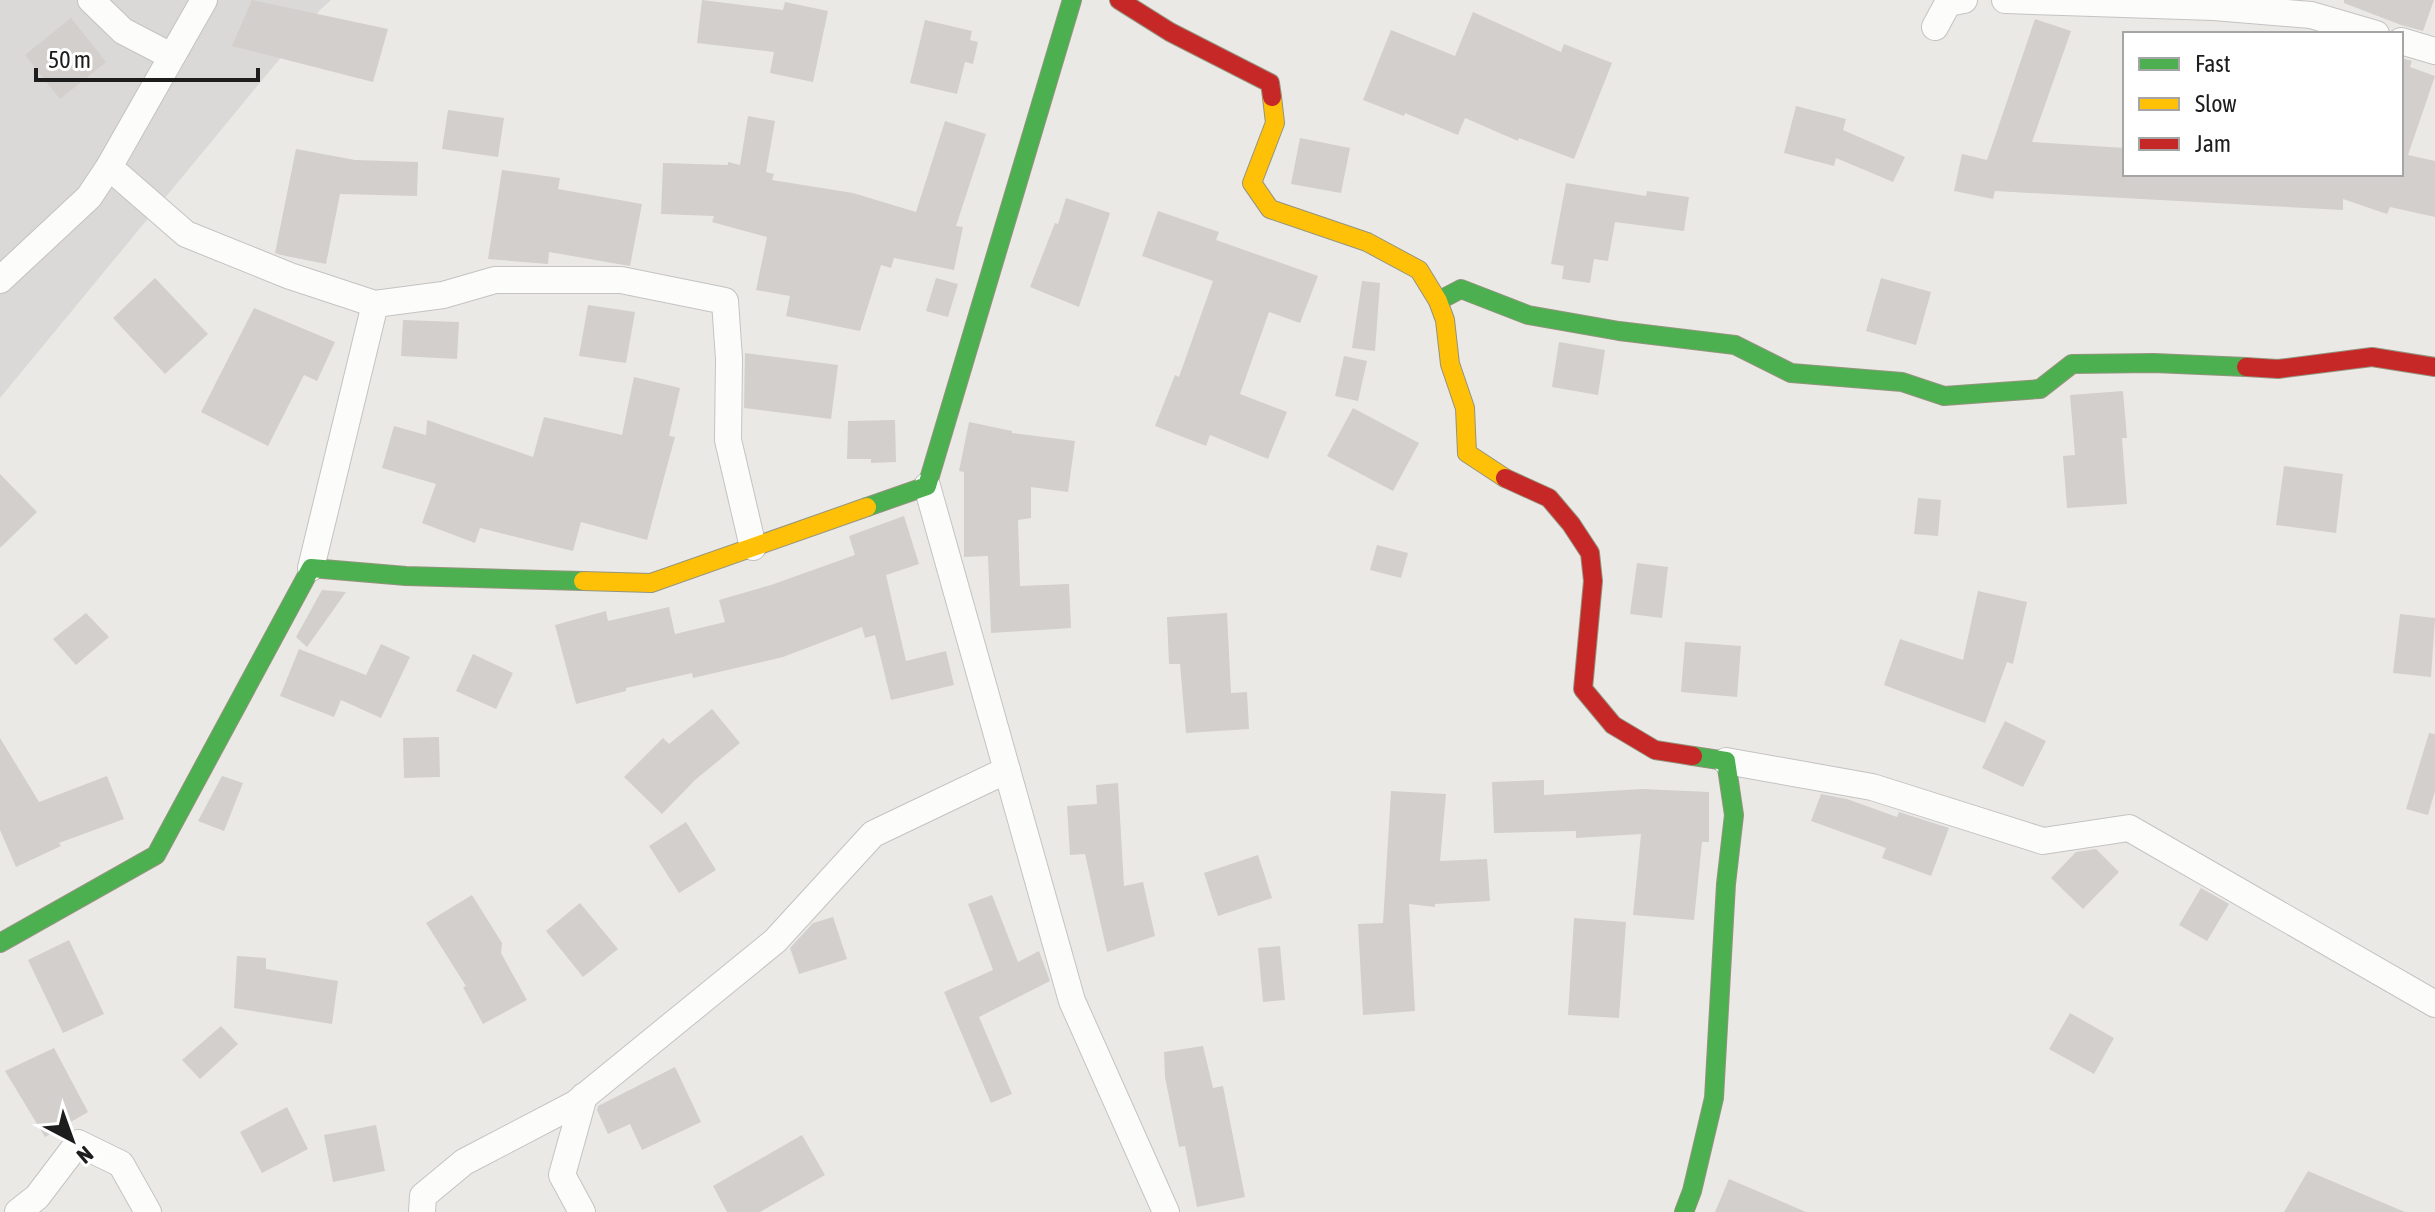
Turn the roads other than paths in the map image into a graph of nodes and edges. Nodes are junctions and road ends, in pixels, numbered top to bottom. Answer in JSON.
{"nodes":[{"id":1,"x":91,"y":0,"type":"edge"},
{"id":2,"x":204,"y":0,"type":"edge"},
{"id":3,"x":1072,"y":0,"type":"edge"},
{"id":4,"x":1119,"y":0,"type":"edge"},
{"id":5,"x":1964,"y":0,"type":"edge"},
{"id":6,"x":2005,"y":0,"type":"edge"},
{"id":7,"x":1935,"y":27,"type":"dead end"},
{"id":8,"x":2369,"y":32,"type":"edge"},
{"id":9,"x":2403,"y":42,"type":"edge"},
{"id":10,"x":2435,"y":51,"type":"edge"},
{"id":11,"x":171,"y":56,"type":"junction"},
{"id":12,"x":109,"y":167,"type":"junction"},
{"id":13,"x":0,"y":280,"type":"edge"},
{"id":14,"x":1438,"y":301,"type":"junction"},
{"id":15,"x":375,"y":304,"type":"junction"},
{"id":16,"x":2435,"y":367,"type":"edge"},
{"id":17,"x":927,"y":486,"type":"junction"},
{"id":18,"x":753,"y":547,"type":"junction"},
{"id":19,"x":311,"y":568,"type":"junction"},
{"id":20,"x":1726,"y":761,"type":"junction"},
{"id":21,"x":1007,"y":770,"type":"junction"},
{"id":22,"x":0,"y":943,"type":"edge"},
{"id":23,"x":2435,"y":1004,"type":"edge"},
{"id":24,"x":584,"y":1096,"type":"junction"},
{"id":25,"x":18,"y":1212,"type":"edge"},
{"id":26,"x":148,"y":1212,"type":"edge"},
{"id":27,"x":422,"y":1212,"type":"edge"},
{"id":28,"x":582,"y":1212,"type":"edge"},
{"id":29,"x":1166,"y":1212,"type":"edge"},
{"id":30,"x":1684,"y":1212,"type":"edge"}],
"edges":[{"from":1,"to":11,"type":"street"},
{"from":2,"to":11,"type":"street"},
{"from":3,"to":17,"type":"street"},
{"from":4,"to":14,"type":"street"},
{"from":5,"to":7,"type":"street"},
{"from":6,"to":8,"type":"street"},
{"from":9,"to":10,"type":"street"},
{"from":11,"to":12,"type":"street"},
{"from":12,"to":13,"type":"street"},
{"from":12,"to":15,"type":"street"},
{"from":14,"to":16,"type":"street"},
{"from":14,"to":20,"type":"street"},
{"from":15,"to":18,"type":"street"},
{"from":15,"to":19,"type":"street"},
{"from":17,"to":18,"type":"street"},
{"from":17,"to":21,"type":"street"},
{"from":18,"to":19,"type":"street"},
{"from":19,"to":22,"type":"street"},
{"from":20,"to":23,"type":"street"},
{"from":20,"to":30,"type":"street"},
{"from":21,"to":24,"type":"street"},
{"from":21,"to":29,"type":"street"},
{"from":24,"to":27,"type":"street"},
{"from":24,"to":28,"type":"street"},
{"from":25,"to":26,"type":"street"}]}
